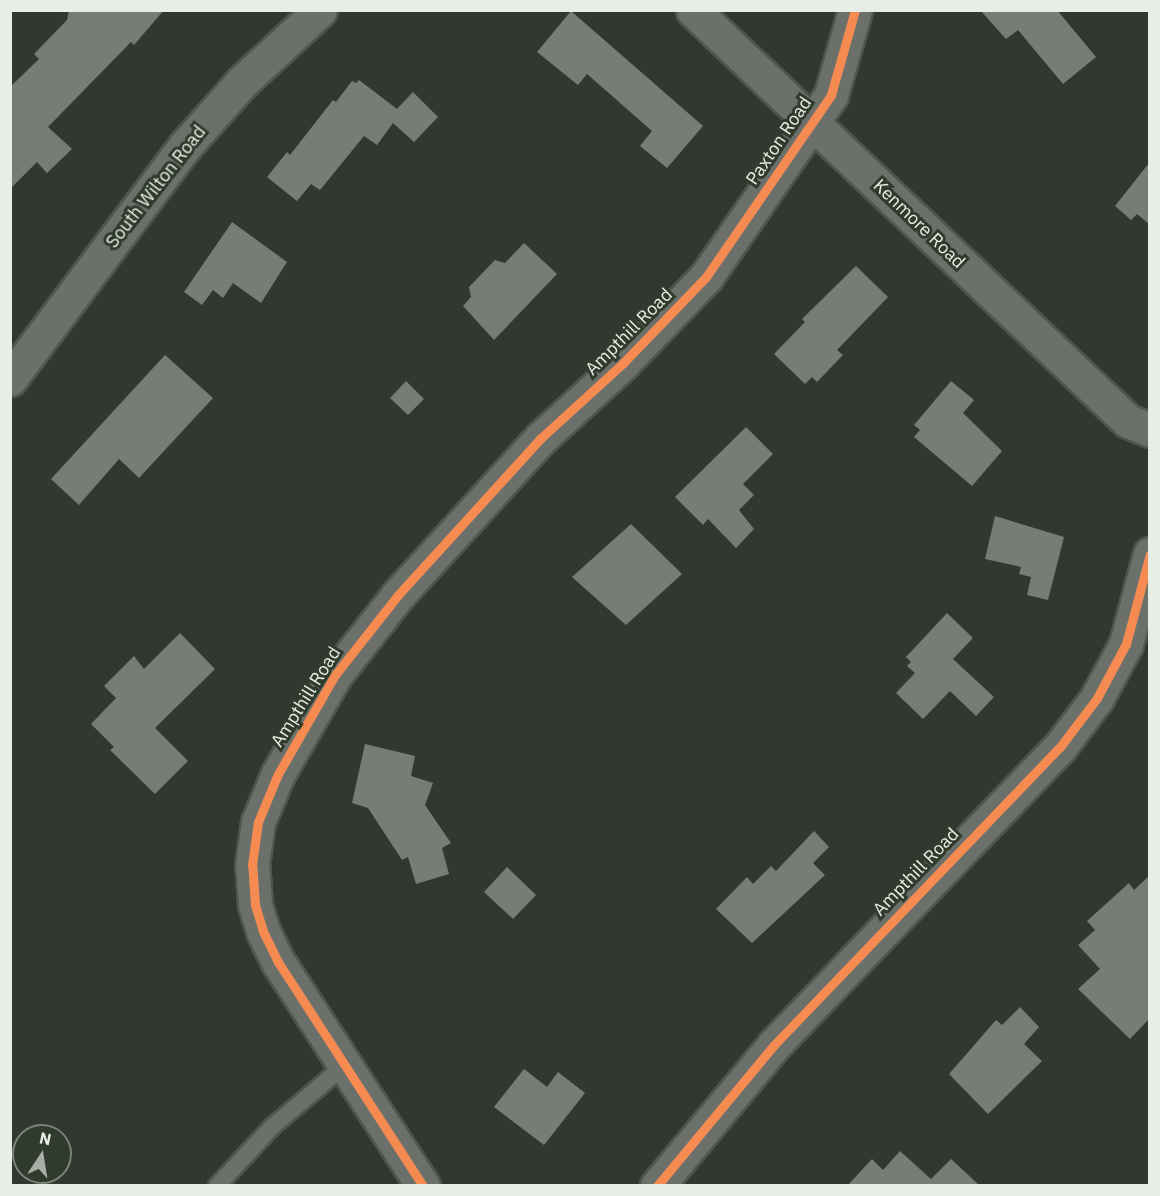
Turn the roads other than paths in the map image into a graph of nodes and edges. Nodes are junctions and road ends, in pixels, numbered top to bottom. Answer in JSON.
{"nodes":[{"id":1,"x":320,"y":10,"type":"edge"},
{"id":2,"x":693,"y":10,"type":"edge"},
{"id":3,"x":855,"y":10,"type":"edge"},
{"id":4,"x":813,"y":122,"type":"junction"},
{"id":5,"x":706,"y":278,"type":"joint"},
{"id":6,"x":10,"y":379,"type":"edge"},
{"id":7,"x":1149,"y":430,"type":"edge"},
{"id":8,"x":1149,"y":554,"type":"edge"},
{"id":9,"x":344,"y":1066,"type":"junction"},
{"id":10,"x":217,"y":1185,"type":"edge"},
{"id":11,"x":423,"y":1185,"type":"edge"},
{"id":12,"x":657,"y":1185,"type":"edge"}],
"edges":[{"from":1,"to":6,"type":"street","name":"South Wilton Road"},
{"from":2,"to":4,"type":"street","name":"Kenmore Road"},
{"from":3,"to":4,"type":"street","name":"Paxton Road"},
{"from":4,"to":5,"type":"street","name":"Paxton Road"},
{"from":4,"to":7,"type":"street","name":"Kenmore Road"},
{"from":5,"to":9,"type":"street","name":"Ampthill Road"},
{"from":8,"to":12,"type":"street","name":"Ampthill Road"},
{"from":9,"to":10,"type":"lane"},
{"from":9,"to":11,"type":"street","name":"Ampthill Road"}]}
